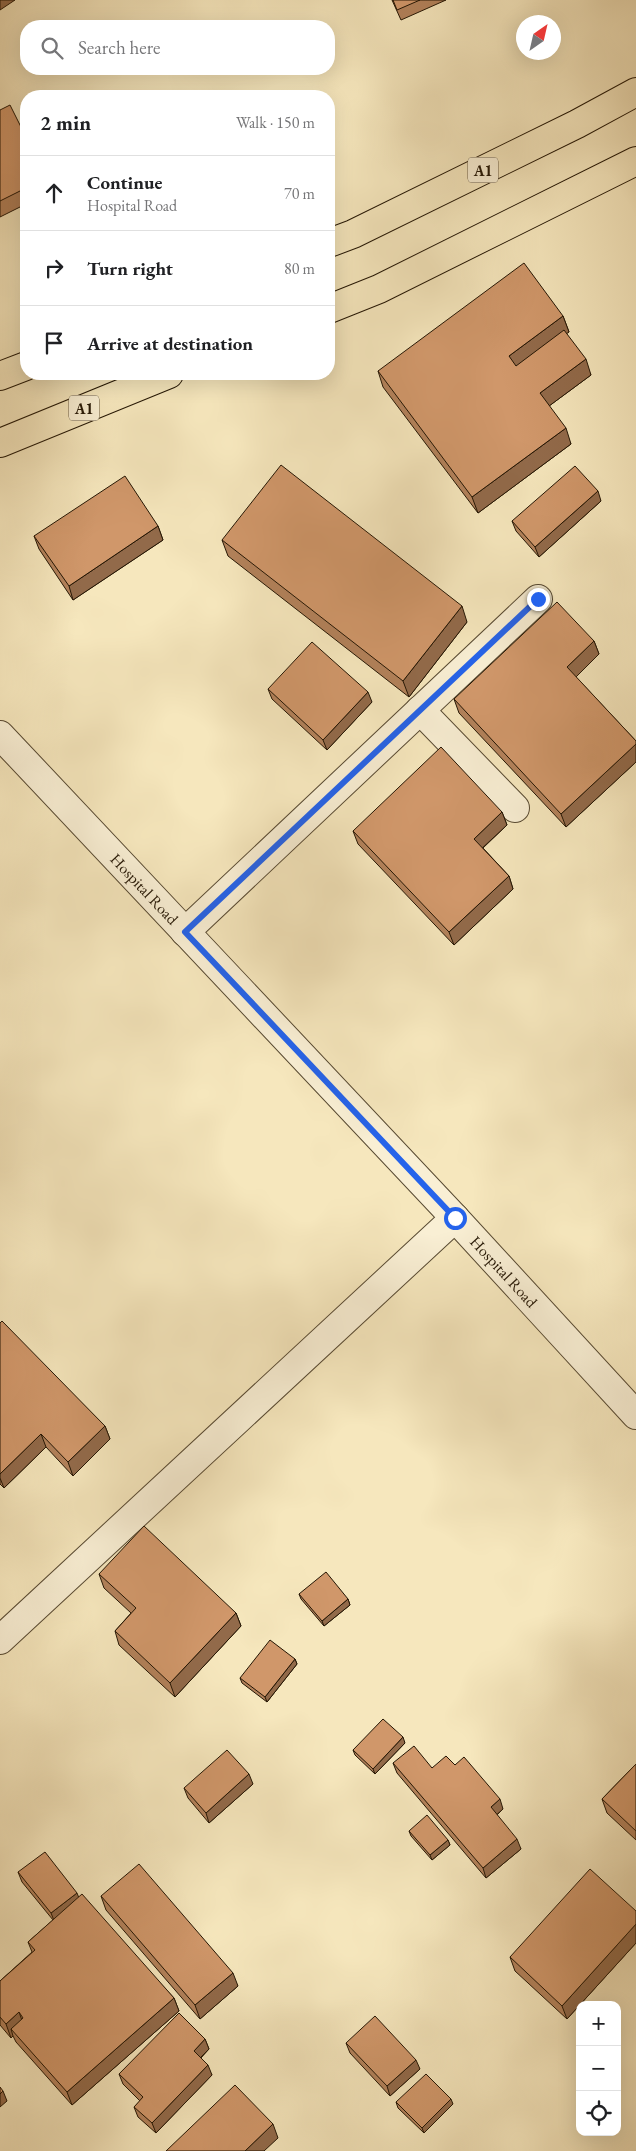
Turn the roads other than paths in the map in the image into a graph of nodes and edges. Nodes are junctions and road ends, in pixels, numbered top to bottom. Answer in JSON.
{"nodes":[{"id":1,"x":636,"y":92,"type":"edge"},
{"id":2,"x":636,"y":161,"type":"edge"},
{"id":3,"x":335,"y":242,"type":"edge"},
{"id":4,"x":335,"y":307,"type":"edge"},
{"id":5,"x":20,"y":368,"type":"edge"},
{"id":6,"x":0,"y":376,"type":"edge"},
{"id":7,"x":153,"y":380,"type":"edge"},
{"id":8,"x":0,"y":443,"type":"edge"},
{"id":9,"x":538,"y":599,"type":"dead end"},
{"id":10,"x":420,"y":710,"type":"junction"},
{"id":11,"x":0,"y":735,"type":"edge"},
{"id":12,"x":515,"y":808,"type":"dead end"},
{"id":13,"x":185,"y":932,"type":"junction"},
{"id":14,"x":455,"y":1218,"type":"junction"},
{"id":15,"x":636,"y":1415,"type":"edge"},
{"id":16,"x":0,"y":1640,"type":"edge"}],
"edges":[{"from":1,"to":3,"type":"highway","number":"A1"},
{"from":2,"to":4,"type":"highway"},
{"from":5,"to":6,"type":"highway"},
{"from":7,"to":8,"type":"highway","number":"A1"},
{"from":9,"to":10,"type":"street"},
{"from":10,"to":12,"type":"street"},
{"from":10,"to":13,"type":"street"},
{"from":11,"to":13,"type":"street","name":"Hospital Road"},
{"from":13,"to":14,"type":"street","name":"Hospital Road"},
{"from":14,"to":15,"type":"street","name":"Hospital Road"},
{"from":14,"to":16,"type":"street"}]}
